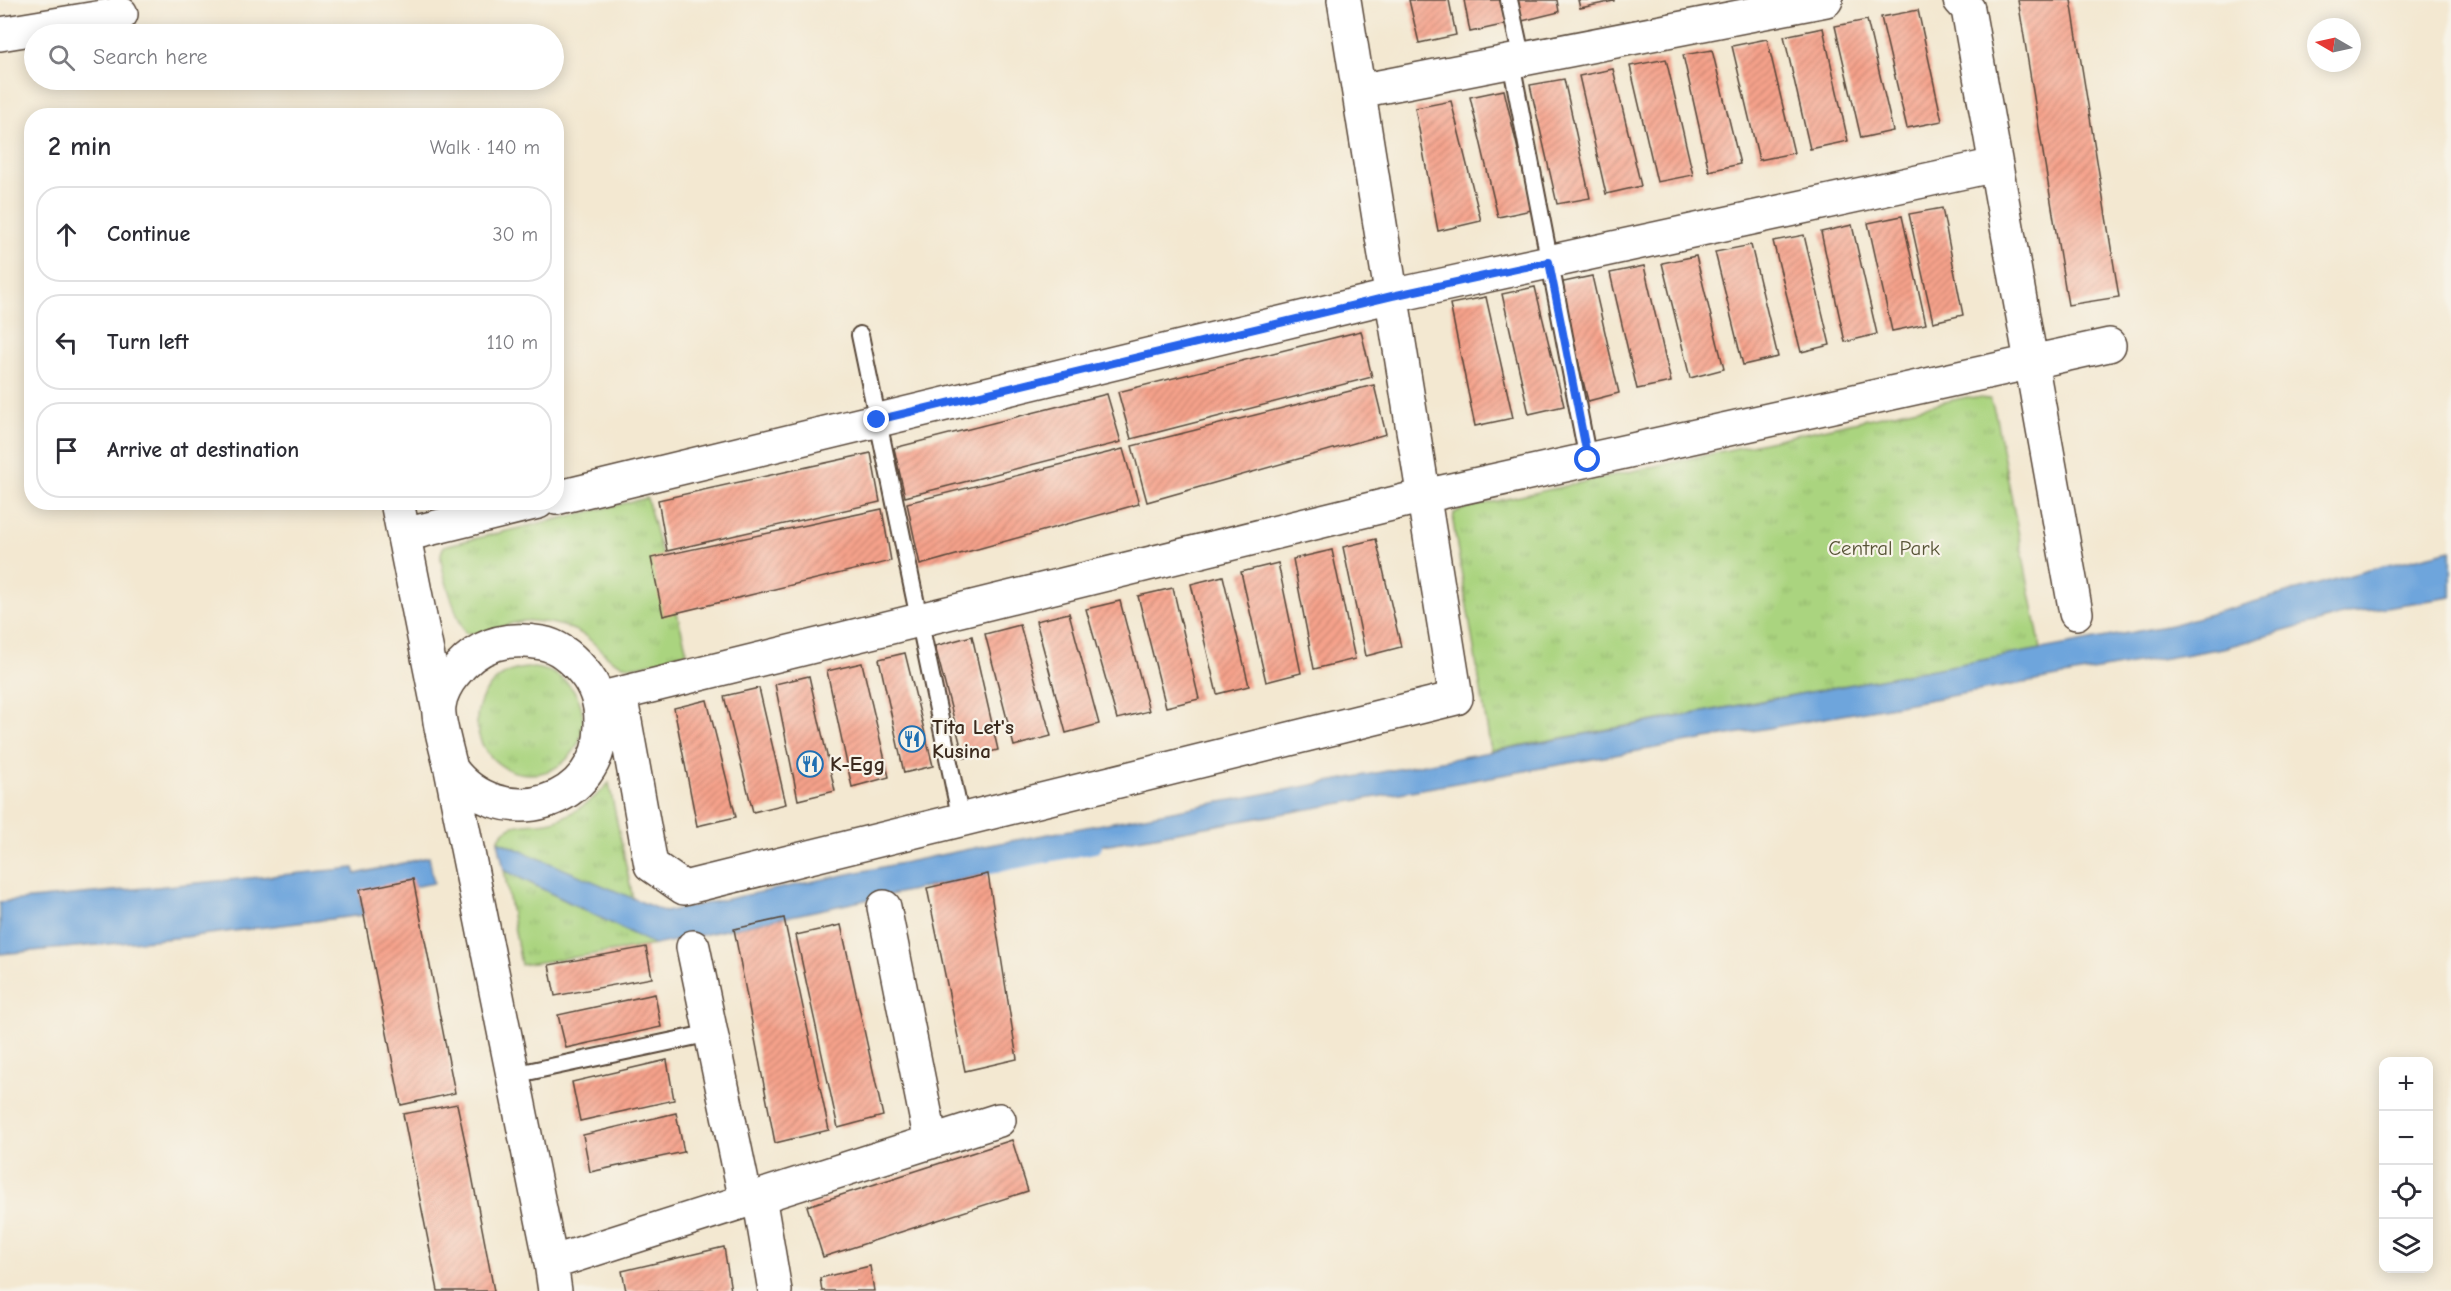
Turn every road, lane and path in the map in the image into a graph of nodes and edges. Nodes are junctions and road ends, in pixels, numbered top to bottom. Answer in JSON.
{"nodes":[{"id":1,"x":1344,"y":0,"type":"edge"},
{"id":2,"x":1509,"y":0,"type":"edge"},
{"id":3,"x":1826,"y":0,"type":"edge"},
{"id":4,"x":1960,"y":0,"type":"edge"},
{"id":5,"x":121,"y":14,"type":"dead end"},
{"id":6,"x":60,"y":24,"type":"edge"},
{"id":7,"x":24,"y":30,"type":"edge"},
{"id":8,"x":0,"y":34,"type":"edge"},
{"id":9,"x":1516,"y":61,"type":"junction"},
{"id":10,"x":1359,"y":91,"type":"junction"},
{"id":11,"x":1996,"y":165,"type":"junction"},
{"id":12,"x":1549,"y":262,"type":"junction"},
{"id":13,"x":1392,"y":296,"type":"junction"},
{"id":14,"x":860,"y":335,"type":"dead end"},
{"id":15,"x":2109,"y":345,"type":"dead end"},
{"id":16,"x":2031,"y":362,"type":"junction"},
{"id":17,"x":877,"y":420,"type":"junction"},
{"id":18,"x":1588,"y":460,"type":"junction"},
{"id":19,"x":564,"y":496,"type":"edge"},
{"id":20,"x":1424,"y":496,"type":"junction"},
{"id":21,"x":399,"y":510,"type":"edge"},
{"id":22,"x":506,"y":510,"type":"edge"},
{"id":23,"x":404,"y":535,"type":"junction"},
{"id":24,"x":2076,"y":613,"type":"dead end"},
{"id":25,"x":919,"y":620,"type":"junction"},
{"id":26,"x":609,"y":697,"type":"junction"},
{"id":27,"x":438,"y":707,"type":"junction"},
{"id":28,"x":451,"y":769,"type":"junction"},
{"id":29,"x":961,"y":819,"type":"junction"},
{"id":30,"x":884,"y":907,"type":"dead end"},
{"id":31,"x":693,"y":947,"type":"dead end"},
{"id":32,"x":711,"y":1033,"type":"junction"},
{"id":33,"x":513,"y":1075,"type":"junction"},
{"id":34,"x":999,"y":1119,"type":"dead end"},
{"id":35,"x":930,"y":1142,"type":"junction"},
{"id":36,"x":752,"y":1199,"type":"junction"},
{"id":37,"x":553,"y":1277,"type":"edge"},
{"id":38,"x":775,"y":1291,"type":"edge"}],
"edges":[{"from":1,"to":10,"type":"street"},
{"from":2,"to":9,"type":"lane"},
{"from":3,"to":9,"type":"street"},
{"from":4,"to":11,"type":"street"},
{"from":5,"to":6,"type":"street"},
{"from":7,"to":8,"type":"street"},
{"from":9,"to":10,"type":"street"},
{"from":9,"to":12,"type":"lane"},
{"from":10,"to":13,"type":"street"},
{"from":11,"to":12,"type":"street"},
{"from":11,"to":16,"type":"street"},
{"from":12,"to":13,"type":"street"},
{"from":12,"to":18,"type":"lane"},
{"from":13,"to":17,"type":"street"},
{"from":13,"to":20,"type":"street"},
{"from":14,"to":17,"type":"lane"},
{"from":15,"to":16,"type":"street"},
{"from":16,"to":18,"type":"street"},
{"from":16,"to":24,"type":"street"},
{"from":17,"to":19,"type":"street"},
{"from":17,"to":25,"type":"lane"},
{"from":18,"to":20,"type":"street"},
{"from":20,"to":25,"type":"street"},
{"from":20,"to":29,"type":"street"},
{"from":21,"to":23,"type":"street"},
{"from":22,"to":23,"type":"street"},
{"from":23,"to":27,"type":"street"},
{"from":25,"to":26,"type":"street"},
{"from":25,"to":29,"type":"lane"},
{"from":26,"to":27,"type":"street"},
{"from":26,"to":28,"type":"street"},
{"from":26,"to":29,"type":"street"},
{"from":27,"to":28,"type":"street"},
{"from":28,"to":33,"type":"street"},
{"from":30,"to":35,"type":"street"},
{"from":31,"to":32,"type":"street"},
{"from":32,"to":33,"type":"lane"},
{"from":32,"to":36,"type":"street"},
{"from":33,"to":37,"type":"street"},
{"from":34,"to":35,"type":"street"},
{"from":35,"to":36,"type":"street"},
{"from":36,"to":37,"type":"street"},
{"from":36,"to":38,"type":"street"}]}
